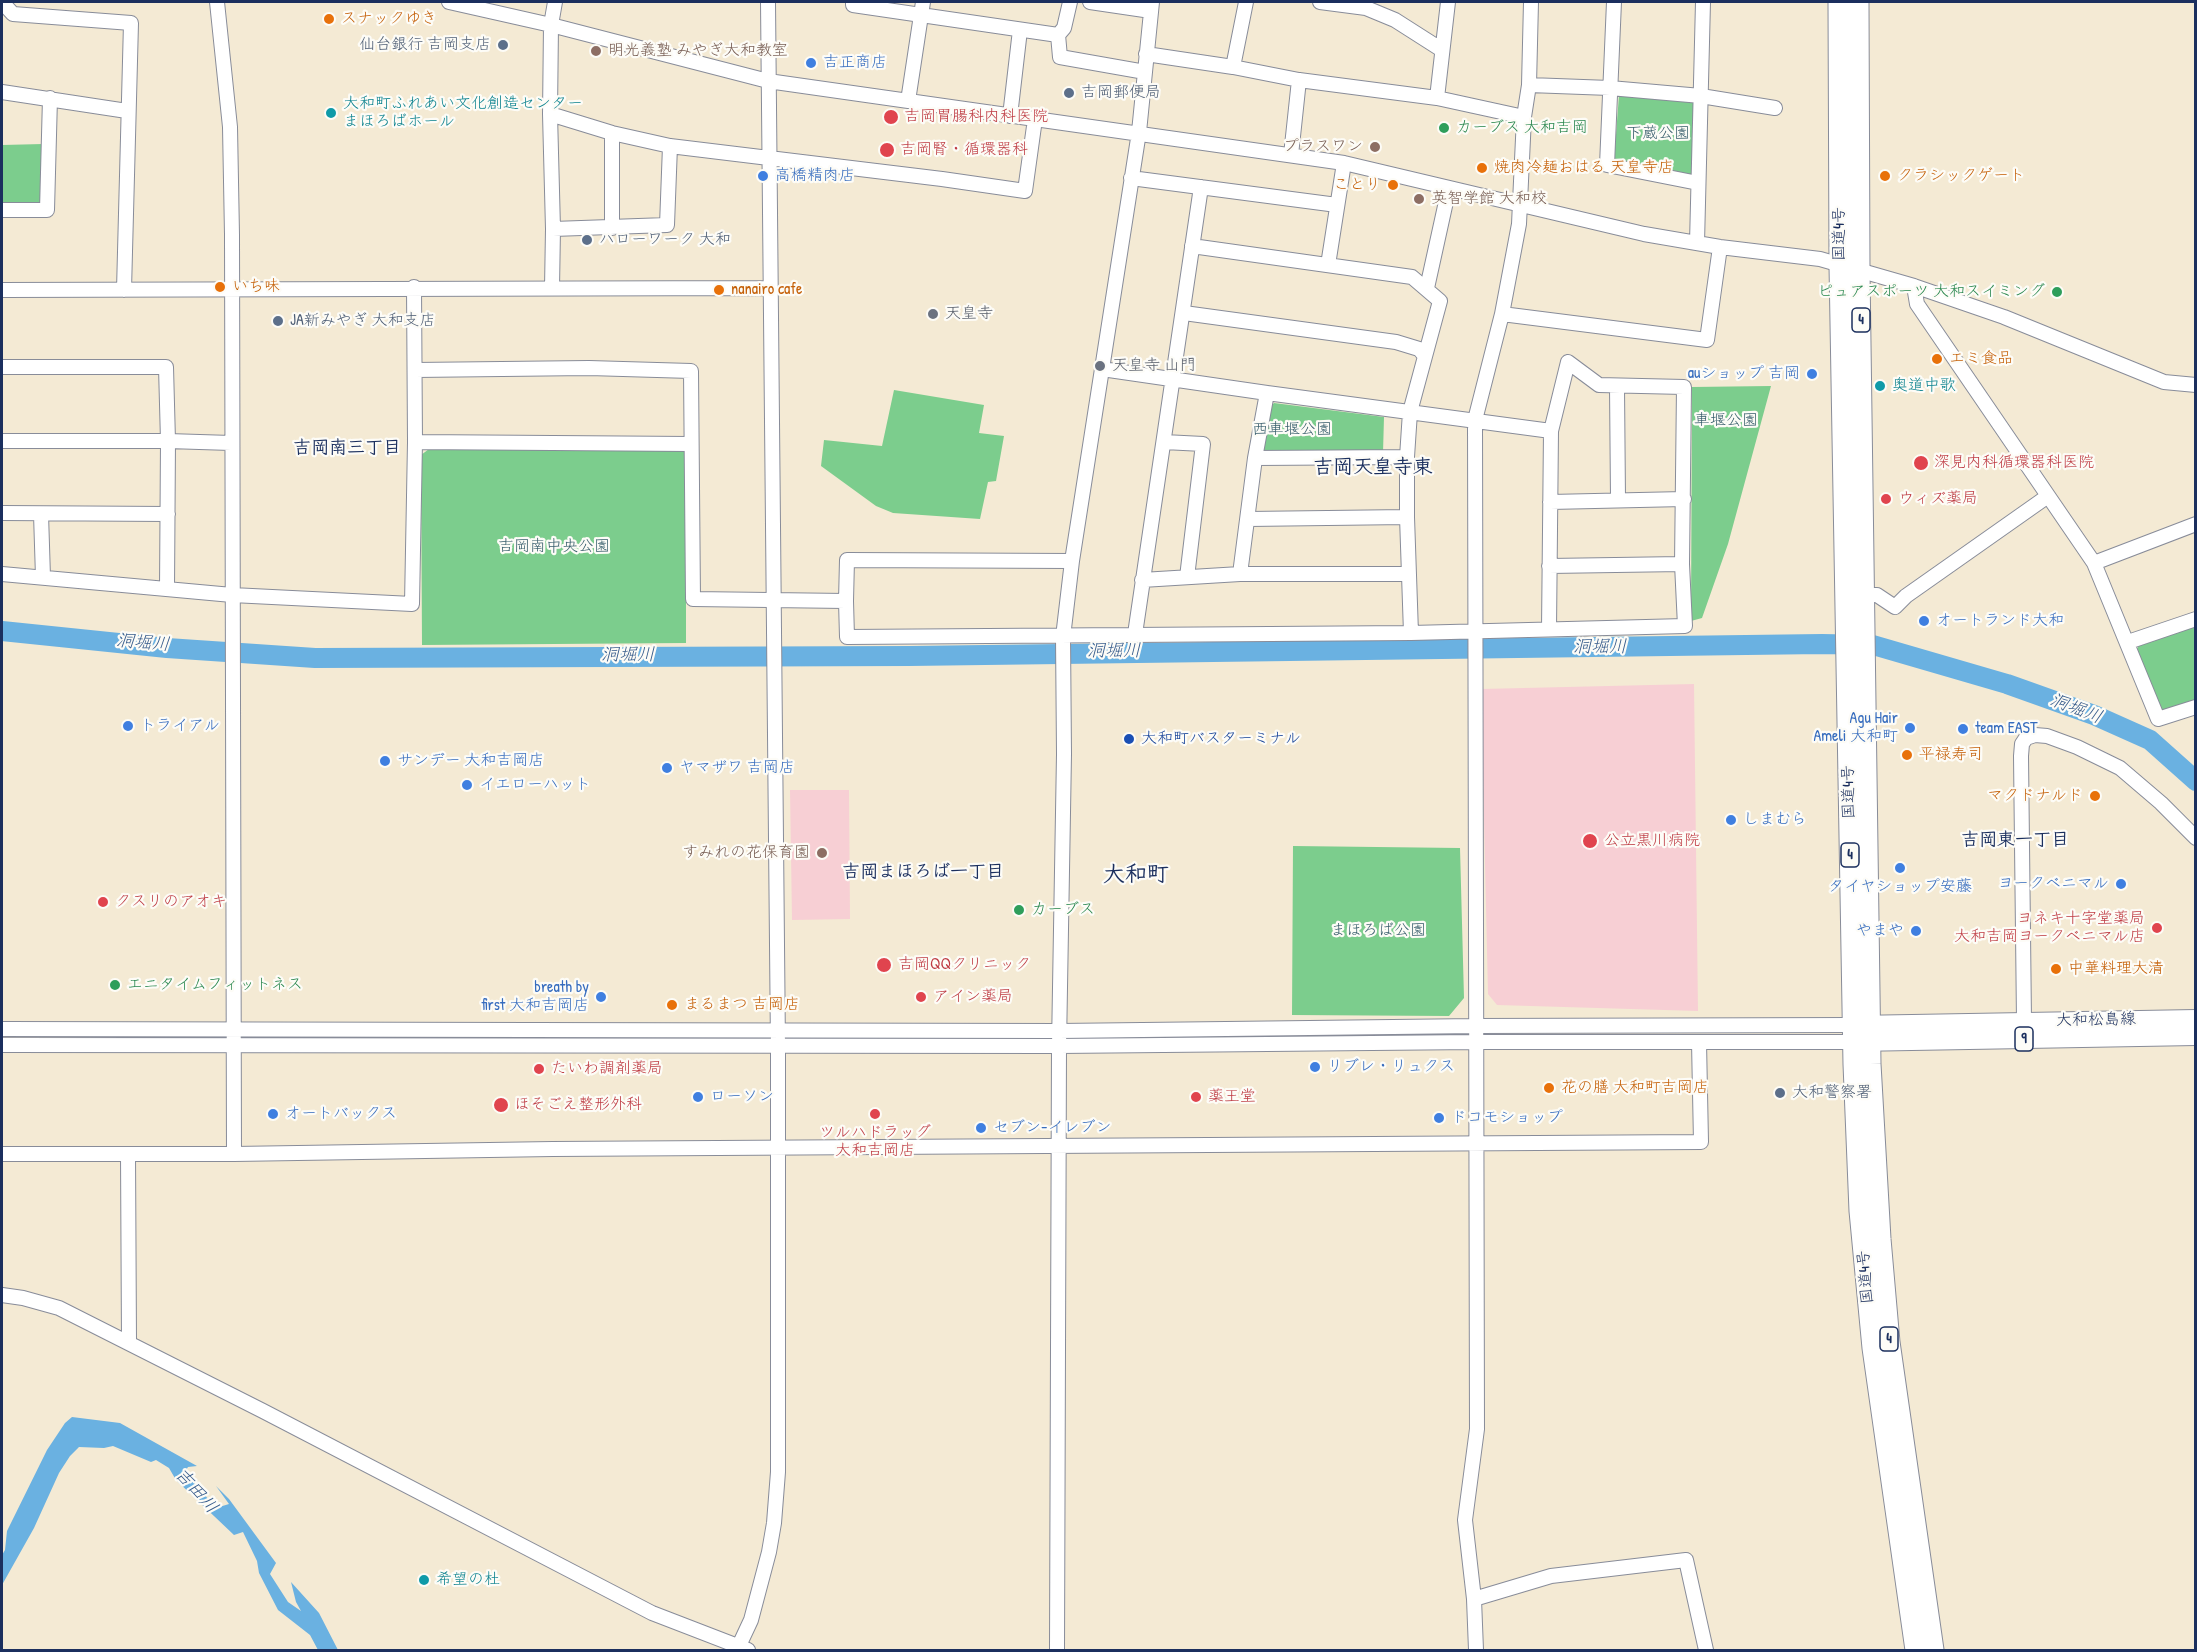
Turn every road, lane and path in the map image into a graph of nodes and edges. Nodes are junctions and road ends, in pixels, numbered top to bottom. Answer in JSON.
{"nodes":[{"id":1,"x":2,"y":2,"type":"edge"},
{"id":2,"x":217,"y":2,"type":"edge"},
{"id":3,"x":449,"y":2,"type":"edge"},
{"id":4,"x":555,"y":2,"type":"edge"},
{"id":5,"x":768,"y":2,"type":"edge"},
{"id":6,"x":853,"y":2,"type":"edge"},
{"id":7,"x":923,"y":2,"type":"edge"},
{"id":8,"x":1070,"y":2,"type":"edge"},
{"id":9,"x":1090,"y":2,"type":"edge"},
{"id":10,"x":1246,"y":2,"type":"edge"},
{"id":11,"x":1320,"y":2,"type":"edge"},
{"id":12,"x":1448,"y":2,"type":"edge"},
{"id":13,"x":1531,"y":2,"type":"edge"},
{"id":14,"x":1614,"y":2,"type":"edge"},
{"id":15,"x":1703,"y":2,"type":"edge"},
{"id":16,"x":1839,"y":2,"type":"edge"},
{"id":17,"x":1858,"y":2,"type":"edge"},
{"id":18,"x":1152,"y":6,"type":"edge"},
{"id":19,"x":920,"y":16,"type":"junction"},
{"id":20,"x":552,"y":25,"type":"junction"},
{"id":21,"x":1020,"y":30,"type":"junction"},
{"id":22,"x":1058,"y":35,"type":"junction"},
{"id":23,"x":1442,"y":50,"type":"junction"},
{"id":24,"x":1146,"y":54,"type":"junction"},
{"id":25,"x":1233,"y":67,"type":"junction"},
{"id":26,"x":1145,"y":72,"type":"junction"},
{"id":27,"x":1299,"y":80,"type":"junction"},
{"id":28,"x":768,"y":81,"type":"junction"},
{"id":29,"x":1529,"y":85,"type":"junction"},
{"id":30,"x":1610,"y":88,"type":"junction"},
{"id":31,"x":2,"y":92,"type":"edge"},
{"id":32,"x":1701,"y":96,"type":"junction"},
{"id":33,"x":50,"y":98,"type":"junction"},
{"id":34,"x":1437,"y":98,"type":"junction"},
{"id":35,"x":908,"y":101,"type":"junction"},
{"id":36,"x":1775,"y":108,"type":"dead end"},
{"id":37,"x":127,"y":111,"type":"junction"},
{"id":38,"x":550,"y":114,"type":"junction"},
{"id":39,"x":1010,"y":116,"type":"junction"},
{"id":40,"x":1524,"y":117,"type":"junction"},
{"id":41,"x":1035,"y":119,"type":"junction"},
{"id":42,"x":1139,"y":132,"type":"junction"},
{"id":43,"x":612,"y":133,"type":"junction"},
{"id":44,"x":670,"y":146,"type":"junction"},
{"id":45,"x":1291,"y":155,"type":"junction"},
{"id":46,"x":770,"y":157,"type":"junction"},
{"id":47,"x":1344,"y":163,"type":"junction"},
{"id":48,"x":1131,"y":178,"type":"junction"},
{"id":49,"x":1698,"y":183,"type":"junction"},
{"id":50,"x":1201,"y":187,"type":"junction"},
{"id":51,"x":1449,"y":188,"type":"junction"},
{"id":52,"x":1337,"y":205,"type":"junction"},
{"id":53,"x":1520,"y":205,"type":"junction"},
{"id":54,"x":2,"y":210,"type":"edge"},
{"id":55,"x":612,"y":228,"type":"junction"},
{"id":56,"x":553,"y":229,"type":"junction"},
{"id":57,"x":1697,"y":243,"type":"junction"},
{"id":58,"x":1192,"y":246,"type":"junction"},
{"id":59,"x":1720,"y":247,"type":"junction"},
{"id":60,"x":1328,"y":265,"type":"junction"},
{"id":61,"x":1850,"y":268,"type":"junction"},
{"id":62,"x":1914,"y":286,"type":"junction"},
{"id":63,"x":414,"y":287,"type":"junction"},
{"id":64,"x":552,"y":288,"type":"junction"},
{"id":65,"x":770,"y":288,"type":"junction"},
{"id":66,"x":1427,"y":288,"type":"junction"},
{"id":67,"x":2,"y":290,"type":"edge"},
{"id":68,"x":124,"y":290,"type":"junction"},
{"id":69,"x":232,"y":290,"type":"junction"},
{"id":70,"x":1184,"y":313,"type":"junction"},
{"id":71,"x":1502,"y":314,"type":"junction"},
{"id":72,"x":1425,"y":355,"type":"junction"},
{"id":73,"x":2,"y":367,"type":"edge"},
{"id":74,"x":1102,"y":369,"type":"junction"},
{"id":75,"x":415,"y":370,"type":"junction"},
{"id":76,"x":1173,"y":379,"type":"junction"},
{"id":77,"x":2196,"y":385,"type":"edge"},
{"id":78,"x":1617,"y":387,"type":"junction"},
{"id":79,"x":1267,"y":393,"type":"junction"},
{"id":80,"x":1410,"y":412,"type":"junction"},
{"id":81,"x":1474,"y":420,"type":"junction"},
{"id":82,"x":1551,"y":430,"type":"junction"},
{"id":83,"x":2,"y":441,"type":"edge"},
{"id":84,"x":168,"y":441,"type":"junction"},
{"id":85,"x":415,"y":442,"type":"junction"},
{"id":86,"x":1164,"y":442,"type":"junction"},
{"id":87,"x":231,"y":443,"type":"junction"},
{"id":88,"x":690,"y":444,"type":"junction"},
{"id":89,"x":1407,"y":457,"type":"junction"},
{"id":90,"x":1255,"y":458,"type":"junction"},
{"id":91,"x":2048,"y":496,"type":"junction"},
{"id":92,"x":1618,"y":499,"type":"junction"},
{"id":93,"x":1684,"y":499,"type":"junction"},
{"id":94,"x":1550,"y":502,"type":"junction"},
{"id":95,"x":2,"y":513,"type":"edge"},
{"id":96,"x":41,"y":514,"type":"junction"},
{"id":97,"x":168,"y":514,"type":"junction"},
{"id":98,"x":1407,"y":517,"type":"junction"},
{"id":99,"x":1248,"y":519,"type":"junction"},
{"id":100,"x":2196,"y":524,"type":"edge"},
{"id":101,"x":1072,"y":561,"type":"junction"},
{"id":102,"x":2094,"y":563,"type":"junction"},
{"id":103,"x":1682,"y":564,"type":"junction"},
{"id":104,"x":1550,"y":566,"type":"junction"},
{"id":105,"x":2,"y":574,"type":"edge"},
{"id":106,"x":1240,"y":574,"type":"junction"},
{"id":107,"x":1409,"y":574,"type":"junction"},
{"id":108,"x":43,"y":577,"type":"junction"},
{"id":109,"x":1187,"y":577,"type":"junction"},
{"id":110,"x":1142,"y":580,"type":"junction"},
{"id":111,"x":167,"y":589,"type":"junction"},
{"id":112,"x":232,"y":595,"type":"junction"},
{"id":113,"x":1864,"y":595,"type":"junction"},
{"id":114,"x":775,"y":600,"type":"junction"},
{"id":115,"x":846,"y":601,"type":"junction"},
{"id":116,"x":2196,"y":619,"type":"edge"},
{"id":117,"x":1549,"y":629,"type":"junction"},
{"id":118,"x":1474,"y":631,"type":"junction"},
{"id":119,"x":1411,"y":633,"type":"junction"},
{"id":120,"x":1135,"y":634,"type":"junction"},
{"id":121,"x":1856,"y":637,"type":"junction"},
{"id":122,"x":2128,"y":642,"type":"junction"},
{"id":123,"x":1063,"y":643,"type":"junction"},
{"id":124,"x":2196,"y":707,"type":"edge"},
{"id":125,"x":2196,"y":838,"type":"edge"},
{"id":126,"x":2196,"y":1019,"type":"edge"},
{"id":127,"x":2024,"y":1022,"type":"junction"},
{"id":128,"x":1476,"y":1026,"type":"junction"},
{"id":129,"x":2,"y":1029,"type":"edge"},
{"id":130,"x":233,"y":1029,"type":"junction"},
{"id":131,"x":778,"y":1031,"type":"junction"},
{"id":132,"x":1059,"y":1031,"type":"junction"},
{"id":133,"x":1862,"y":1033,"type":"junction"},
{"id":134,"x":2196,"y":1036,"type":"edge"},
{"id":135,"x":1476,"y":1042,"type":"junction"},
{"id":136,"x":1699,"y":1042,"type":"junction"},
{"id":137,"x":2,"y":1045,"type":"edge"},
{"id":138,"x":233,"y":1045,"type":"junction"},
{"id":139,"x":778,"y":1046,"type":"junction"},
{"id":140,"x":1059,"y":1046,"type":"junction"},
{"id":141,"x":1477,"y":1143,"type":"junction"},
{"id":142,"x":778,"y":1147,"type":"junction"},
{"id":143,"x":1060,"y":1147,"type":"junction"},
{"id":144,"x":2,"y":1154,"type":"edge"},
{"id":145,"x":128,"y":1154,"type":"junction"},
{"id":146,"x":234,"y":1154,"type":"junction"},
{"id":147,"x":2,"y":1295,"type":"edge"},
{"id":148,"x":129,"y":1342,"type":"junction"},
{"id":149,"x":1474,"y":1599,"type":"junction"},
{"id":150,"x":741,"y":1650,"type":"edge"},
{"id":151,"x":1057,"y":1650,"type":"edge"},
{"id":152,"x":1476,"y":1650,"type":"edge"},
{"id":153,"x":1706,"y":1650,"type":"edge"},
{"id":154,"x":1916,"y":1650,"type":"edge"},
{"id":155,"x":1933,"y":1650,"type":"edge"}],
"edges":[{"from":1,"to":37,"type":"street"},
{"from":2,"to":69,"type":"street"},
{"from":3,"to":20,"type":"street"},
{"from":4,"to":20,"type":"street"},
{"from":5,"to":28,"type":"street"},
{"from":6,"to":19,"type":"street"},
{"from":7,"to":19,"type":"street"},
{"from":8,"to":22,"type":"street"},
{"from":9,"to":18,"type":"street"},
{"from":10,"to":25,"type":"street"},
{"from":11,"to":23,"type":"street"},
{"from":12,"to":23,"type":"street"},
{"from":13,"to":29,"type":"street"},
{"from":14,"to":30,"type":"street"},
{"from":15,"to":32,"type":"street"},
{"from":16,"to":61,"type":"highway","name":"国道4号","number":"4"},
{"from":17,"to":61,"type":"highway","name":"国道4号","number":"4"},
{"from":18,"to":24,"type":"street"},
{"from":19,"to":21,"type":"street"},
{"from":19,"to":35,"type":"street"},
{"from":20,"to":28,"type":"street"},
{"from":20,"to":38,"type":"street"},
{"from":21,"to":22,"type":"street"},
{"from":21,"to":39,"type":"street"},
{"from":22,"to":26,"type":"street"},
{"from":23,"to":34,"type":"street"},
{"from":24,"to":25,"type":"street"},
{"from":24,"to":26,"type":"street"},
{"from":25,"to":27,"type":"street"},
{"from":26,"to":42,"type":"street"},
{"from":27,"to":34,"type":"street"},
{"from":27,"to":45,"type":"street"},
{"from":28,"to":35,"type":"street"},
{"from":28,"to":46,"type":"street"},
{"from":29,"to":30,"type":"street"},
{"from":29,"to":40,"type":"street"},
{"from":30,"to":32,"type":"street"},
{"from":30,"to":49,"type":"street"},
{"from":31,"to":33,"type":"street"},
{"from":32,"to":36,"type":"street"},
{"from":32,"to":49,"type":"street"},
{"from":33,"to":37,"type":"street"},
{"from":33,"to":54,"type":"street"},
{"from":34,"to":40,"type":"street"},
{"from":35,"to":39,"type":"street"},
{"from":37,"to":68,"type":"street"},
{"from":38,"to":43,"type":"street"},
{"from":38,"to":56,"type":"street"},
{"from":39,"to":41,"type":"street"},
{"from":40,"to":53,"type":"street"},
{"from":41,"to":42,"type":"street"},
{"from":41,"to":46,"type":"street"},
{"from":42,"to":45,"type":"street"},
{"from":42,"to":48,"type":"street"},
{"from":43,"to":44,"type":"street"},
{"from":43,"to":55,"type":"street"},
{"from":44,"to":46,"type":"street"},
{"from":44,"to":55,"type":"street"},
{"from":45,"to":47,"type":"street"},
{"from":46,"to":65,"type":"street"},
{"from":47,"to":51,"type":"street"},
{"from":47,"to":52,"type":"street"},
{"from":48,"to":50,"type":"street"},
{"from":48,"to":74,"type":"street"},
{"from":49,"to":57,"type":"street"},
{"from":50,"to":52,"type":"street"},
{"from":50,"to":58,"type":"street"},
{"from":51,"to":53,"type":"street"},
{"from":51,"to":66,"type":"street"},
{"from":52,"to":60,"type":"street"},
{"from":53,"to":57,"type":"street"},
{"from":53,"to":71,"type":"street"},
{"from":55,"to":56,"type":"street"},
{"from":56,"to":64,"type":"street"},
{"from":57,"to":59,"type":"street"},
{"from":58,"to":60,"type":"street"},
{"from":58,"to":70,"type":"street"},
{"from":59,"to":61,"type":"street"},
{"from":59,"to":71,"type":"street"},
{"from":60,"to":66,"type":"street"},
{"from":61,"to":62,"type":"street"},
{"from":61,"to":113,"type":"highway","name":"国道4号","number":"4"},
{"from":61,"to":121,"type":"highway","name":"国道4号","number":"4"},
{"from":62,"to":77,"type":"street"},
{"from":62,"to":91,"type":"street"},
{"from":63,"to":64,"type":"street"},
{"from":63,"to":69,"type":"street"},
{"from":63,"to":75,"type":"street"},
{"from":64,"to":65,"type":"street"},
{"from":65,"to":114,"type":"street"},
{"from":66,"to":72,"type":"street"},
{"from":67,"to":68,"type":"street"},
{"from":68,"to":69,"type":"street"},
{"from":69,"to":87,"type":"street"},
{"from":70,"to":72,"type":"street"},
{"from":70,"to":76,"type":"street"},
{"from":71,"to":81,"type":"street"},
{"from":72,"to":80,"type":"street"},
{"from":73,"to":84,"type":"street"},
{"from":74,"to":76,"type":"street"},
{"from":74,"to":101,"type":"street"},
{"from":75,"to":85,"type":"street"},
{"from":75,"to":88,"type":"street"},
{"from":76,"to":79,"type":"street"},
{"from":76,"to":86,"type":"street"},
{"from":78,"to":82,"type":"street"},
{"from":78,"to":92,"type":"street"},
{"from":78,"to":93,"type":"street"},
{"from":79,"to":80,"type":"street"},
{"from":79,"to":90,"type":"street"},
{"from":80,"to":81,"type":"street"},
{"from":80,"to":89,"type":"street"},
{"from":81,"to":82,"type":"street"},
{"from":81,"to":118,"type":"street"},
{"from":82,"to":94,"type":"street"},
{"from":83,"to":84,"type":"street"},
{"from":84,"to":87,"type":"street"},
{"from":84,"to":97,"type":"street"},
{"from":85,"to":88,"type":"street"},
{"from":85,"to":112,"type":"street"},
{"from":86,"to":109,"type":"street"},
{"from":86,"to":110,"type":"street"},
{"from":87,"to":112,"type":"street"},
{"from":88,"to":114,"type":"street"},
{"from":89,"to":90,"type":"street"},
{"from":89,"to":98,"type":"street"},
{"from":90,"to":99,"type":"street"},
{"from":91,"to":102,"type":"street"},
{"from":91,"to":113,"type":"street"},
{"from":92,"to":93,"type":"street"},
{"from":92,"to":94,"type":"street"},
{"from":93,"to":103,"type":"street"},
{"from":94,"to":104,"type":"street"},
{"from":95,"to":96,"type":"street"},
{"from":96,"to":97,"type":"street"},
{"from":96,"to":108,"type":"street"},
{"from":97,"to":111,"type":"street"},
{"from":98,"to":99,"type":"street"},
{"from":98,"to":107,"type":"street"},
{"from":99,"to":106,"type":"street"},
{"from":100,"to":102,"type":"street"},
{"from":101,"to":115,"type":"street"},
{"from":101,"to":123,"type":"street"},
{"from":102,"to":122,"type":"street"},
{"from":103,"to":104,"type":"street"},
{"from":103,"to":117,"type":"street"},
{"from":104,"to":117,"type":"street"},
{"from":105,"to":108,"type":"street"},
{"from":106,"to":107,"type":"street"},
{"from":106,"to":109,"type":"street"},
{"from":107,"to":119,"type":"street"},
{"from":108,"to":111,"type":"street"},
{"from":109,"to":110,"type":"street"},
{"from":110,"to":120,"type":"street"},
{"from":111,"to":112,"type":"street"},
{"from":112,"to":130,"type":"street"},
{"from":113,"to":121,"type":"highway","name":"国道4号","number":"4"},
{"from":114,"to":115,"type":"street"},
{"from":114,"to":131,"type":"street"},
{"from":115,"to":123,"type":"street"},
{"from":116,"to":122,"type":"street"},
{"from":117,"to":118,"type":"street"},
{"from":118,"to":119,"type":"street"},
{"from":118,"to":128,"type":"street"},
{"from":119,"to":120,"type":"street"},
{"from":120,"to":123,"type":"street"},
{"from":121,"to":133,"type":"highway","name":"国道4号","number":"4"},
{"from":122,"to":124,"type":"street"},
{"from":123,"to":132,"type":"street"},
{"from":125,"to":127,"type":"street"},
{"from":126,"to":127,"type":"main road","name":"大和松島線","number":"9"},
{"from":127,"to":133,"type":"main road","name":"大和松島線","number":"9"},
{"from":128,"to":132,"type":"street"},
{"from":128,"to":133,"type":"street"},
{"from":128,"to":135,"type":"street"},
{"from":129,"to":130,"type":"street"},
{"from":130,"to":131,"type":"street"},
{"from":130,"to":138,"type":"street"},
{"from":131,"to":132,"type":"street"},
{"from":131,"to":139,"type":"street"},
{"from":132,"to":140,"type":"street"},
{"from":133,"to":134,"type":"main road","name":"大和松島線","number":"9"},
{"from":133,"to":136,"type":"street"},
{"from":133,"to":154,"type":"highway","name":"国道4号","number":"4"},
{"from":133,"to":155,"type":"highway","name":"国道4号","number":"4"},
{"from":135,"to":136,"type":"street"},
{"from":135,"to":140,"type":"street"},
{"from":135,"to":141,"type":"street"},
{"from":136,"to":141,"type":"street"},
{"from":137,"to":138,"type":"street"},
{"from":138,"to":139,"type":"street"},
{"from":138,"to":146,"type":"street"},
{"from":139,"to":140,"type":"street"},
{"from":139,"to":142,"type":"street"},
{"from":140,"to":143,"type":"street"},
{"from":141,"to":143,"type":"street"},
{"from":141,"to":149,"type":"street"},
{"from":142,"to":143,"type":"street"},
{"from":142,"to":146,"type":"street"},
{"from":142,"to":150,"type":"street"},
{"from":143,"to":151,"type":"street"},
{"from":144,"to":145,"type":"street"},
{"from":145,"to":146,"type":"street"},
{"from":145,"to":148,"type":"street"},
{"from":147,"to":148,"type":"street"},
{"from":148,"to":150,"type":"street"},
{"from":149,"to":152,"type":"street"},
{"from":149,"to":153,"type":"street"}]}
